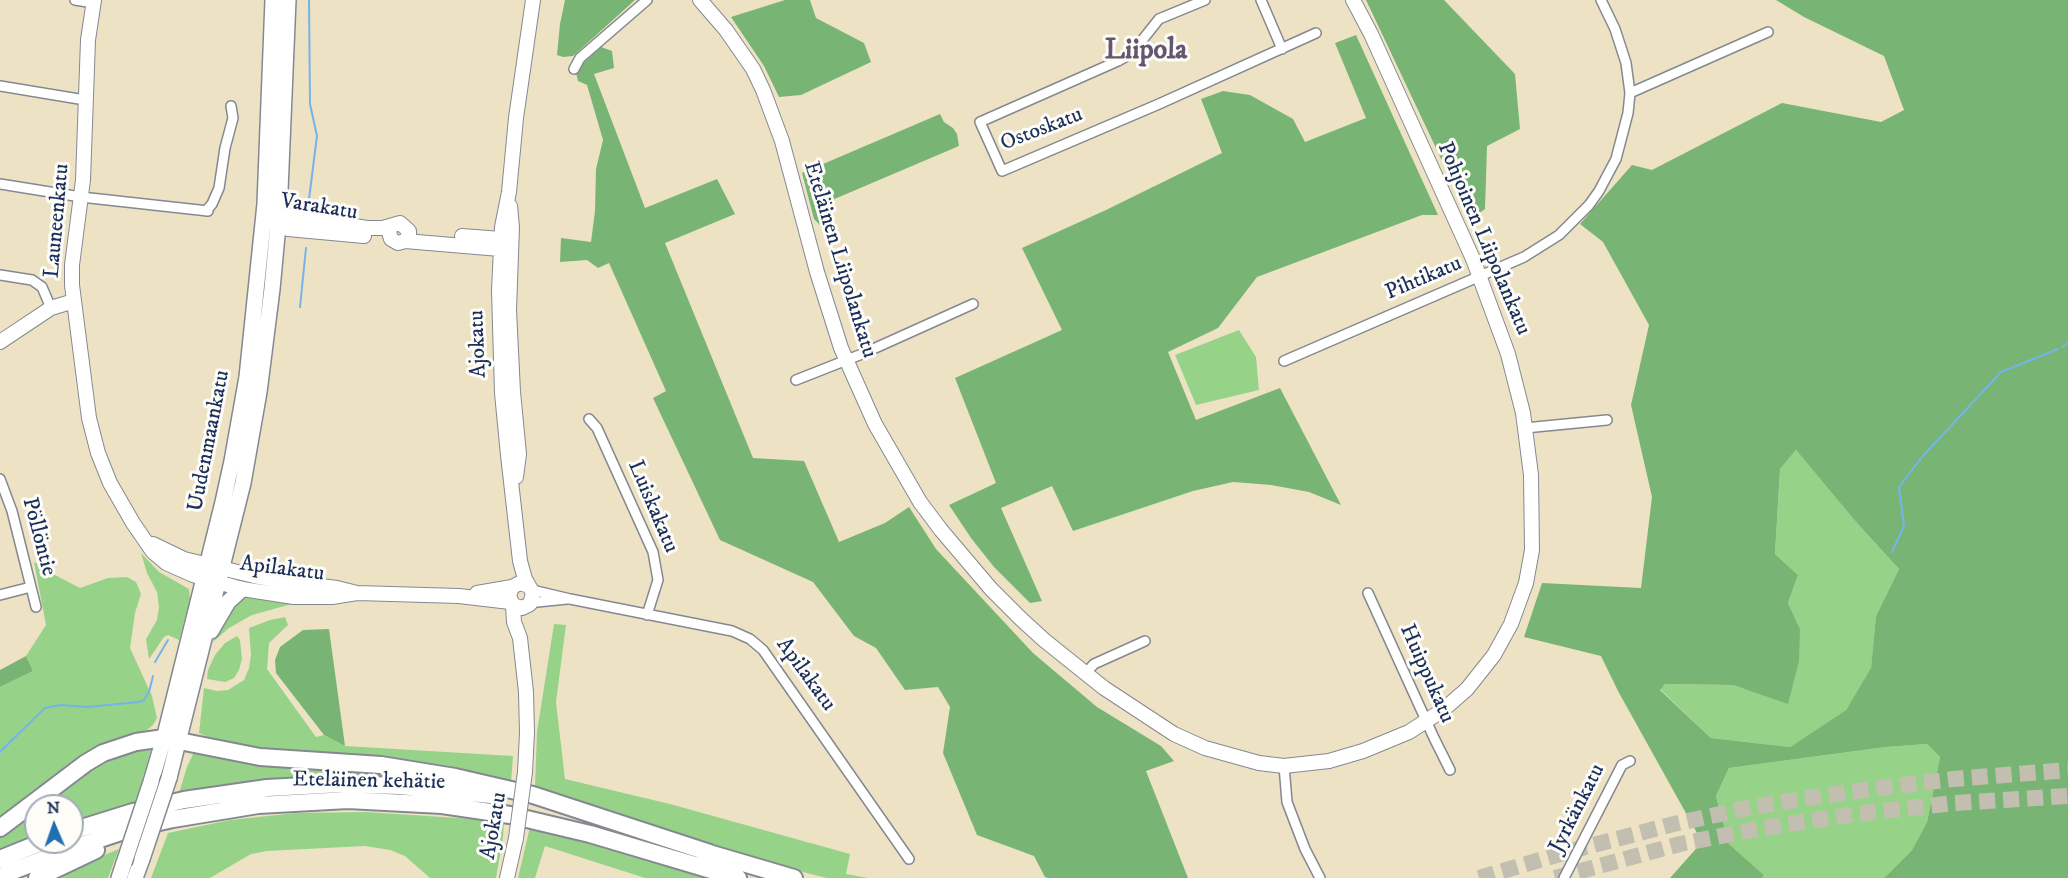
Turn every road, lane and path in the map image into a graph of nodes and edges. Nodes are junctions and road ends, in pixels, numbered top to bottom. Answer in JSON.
{"nodes":[{"id":1,"x":75,"y":0,"type":"edge"},
{"id":2,"x":273,"y":0,"type":"edge"},
{"id":3,"x":288,"y":0,"type":"edge"},
{"id":4,"x":533,"y":0,"type":"edge"},
{"id":5,"x":647,"y":0,"type":"edge"},
{"id":6,"x":700,"y":0,"type":"edge"},
{"id":7,"x":1205,"y":0,"type":"edge"},
{"id":8,"x":1261,"y":0,"type":"edge"},
{"id":9,"x":1353,"y":0,"type":"edge"},
{"id":10,"x":1601,"y":0,"type":"edge"},
{"id":11,"x":94,"y":2,"type":"edge"},
{"id":12,"x":1768,"y":32,"type":"dead end"},
{"id":13,"x":1316,"y":33,"type":"dead end"},
{"id":14,"x":1282,"y":49,"type":"junction"},
{"id":15,"x":574,"y":69,"type":"dead end"},
{"id":16,"x":0,"y":86,"type":"edge"},
{"id":17,"x":1630,"y":93,"type":"junction"},
{"id":18,"x":85,"y":100,"type":"junction"},
{"id":19,"x":231,"y":106,"type":"dead end"},
{"id":20,"x":0,"y":184,"type":"edge"},
{"id":21,"x":81,"y":196,"type":"junction"},
{"id":22,"x":280,"y":221,"type":"junction"},
{"id":23,"x":505,"y":244,"type":"junction"},
{"id":24,"x":0,"y":275,"type":"edge"},
{"id":25,"x":1480,"y":276,"type":"junction"},
{"id":26,"x":74,"y":301,"type":"junction"},
{"id":27,"x":973,"y":304,"type":"dead end"},
{"id":28,"x":51,"y":308,"type":"junction"},
{"id":29,"x":0,"y":342,"type":"edge"},
{"id":30,"x":846,"y":360,"type":"junction"},
{"id":31,"x":1284,"y":361,"type":"dead end"},
{"id":32,"x":796,"y":381,"type":"dead end"},
{"id":33,"x":589,"y":419,"type":"dead end"},
{"id":34,"x":1607,"y":420,"type":"dead end"},
{"id":35,"x":1524,"y":428,"type":"junction"},
{"id":36,"x":0,"y":479,"type":"edge"},
{"id":37,"x":145,"y":540,"type":"junction"},
{"id":38,"x":215,"y":565,"type":"junction"},
{"id":39,"x":211,"y":581,"type":"junction"},
{"id":40,"x":31,"y":587,"type":"junction"},
{"id":41,"x":523,"y":587,"type":"junction"},
{"id":42,"x":242,"y":589,"type":"junction"},
{"id":43,"x":357,"y":593,"type":"junction"},
{"id":44,"x":1368,"y":593,"type":"dead end"},
{"id":45,"x":0,"y":595,"type":"edge"},
{"id":46,"x":459,"y":596,"type":"junction"},
{"id":47,"x":570,"y":599,"type":"junction"},
{"id":48,"x":520,"y":604,"type":"junction"},
{"id":49,"x":36,"y":607,"type":"dead end"},
{"id":50,"x":646,"y":615,"type":"junction"},
{"id":51,"x":1145,"y":641,"type":"dead end"},
{"id":52,"x":199,"y":655,"type":"junction"},
{"id":53,"x":1085,"y":674,"type":"junction"},
{"id":54,"x":1427,"y":722,"type":"junction"},
{"id":55,"x":171,"y":740,"type":"junction"},
{"id":56,"x":1630,"y":761,"type":"dead end"},
{"id":57,"x":1284,"y":766,"type":"junction"},
{"id":58,"x":1450,"y":770,"type":"dead end"},
{"id":59,"x":258,"y":805,"type":"junction"},
{"id":60,"x":84,"y":827,"type":"edge"},
{"id":61,"x":0,"y":828,"type":"edge"},
{"id":62,"x":24,"y":849,"type":"edge"},
{"id":63,"x":710,"y":853,"type":"junction"},
{"id":64,"x":0,"y":859,"type":"edge"},
{"id":65,"x":909,"y":859,"type":"dead end"},
{"id":66,"x":122,"y":871,"type":"edge"},
{"id":67,"x":0,"y":876,"type":"edge"},
{"id":68,"x":37,"y":878,"type":"edge"},
{"id":69,"x":135,"y":878,"type":"edge"},
{"id":70,"x":507,"y":878,"type":"edge"},
{"id":71,"x":738,"y":878,"type":"edge"},
{"id":72,"x":794,"y":878,"type":"edge"},
{"id":73,"x":1320,"y":878,"type":"edge"},
{"id":74,"x":1564,"y":878,"type":"edge"}],
"edges":[{"from":1,"to":11,"type":"street"},
{"from":2,"to":22,"type":"main road","name":"Uudenmaankatu"},
{"from":3,"to":22,"type":"main road","name":"Uudenmaankatu"},
{"from":4,"to":23,"type":"street","name":"Ajokatu"},
{"from":5,"to":15,"type":"street"},
{"from":6,"to":30,"type":"street","name":"Eteläinen Liipolankatu"},
{"from":7,"to":14,"type":"street","name":"Ostoskatu"},
{"from":8,"to":14,"type":"street"},
{"from":9,"to":25,"type":"street","name":"Pohjoinen Liipolankatu"},
{"from":10,"to":17,"type":"street","name":"Pihtikatu"},
{"from":11,"to":18,"type":"street","name":"Launeenkatu"},
{"from":12,"to":17,"type":"street"},
{"from":13,"to":14,"type":"street","name":"Ostoskatu"},
{"from":16,"to":18,"type":"street"},
{"from":17,"to":25,"type":"street","name":"Pihtikatu"},
{"from":18,"to":21,"type":"street","name":"Launeenkatu"},
{"from":19,"to":21,"type":"street"},
{"from":20,"to":21,"type":"street"},
{"from":21,"to":26,"type":"street","name":"Launeenkatu"},
{"from":22,"to":23,"type":"street","name":"Varakatu"},
{"from":22,"to":38,"type":"main road","name":"Uudenmaankatu"},
{"from":23,"to":41,"type":"street","name":"Ajokatu"},
{"from":24,"to":28,"type":"street"},
{"from":25,"to":31,"type":"street","name":"Pihtikatu"},
{"from":25,"to":35,"type":"street","name":"Pohjoinen Liipolankatu"},
{"from":26,"to":28,"type":"street"},
{"from":26,"to":37,"type":"street","name":"Launeenkatu"},
{"from":27,"to":30,"type":"street"},
{"from":28,"to":29,"type":"street"},
{"from":30,"to":32,"type":"street"},
{"from":30,"to":53,"type":"street","name":"Eteläinen Liipolankatu"},
{"from":33,"to":50,"type":"street","name":"Luiskakatu"},
{"from":34,"to":35,"type":"street"},
{"from":35,"to":54,"type":"street","name":"Pohjoinen Liipolankatu"},
{"from":36,"to":40,"type":"street","name":"Pöllöntie"},
{"from":37,"to":38,"type":"street"},
{"from":37,"to":39,"type":"street","name":"Launeenkatu"},
{"from":38,"to":39,"type":"main road","name":"Uudenmaankatu"},
{"from":38,"to":43,"type":"street","name":"Apilakatu"},
{"from":39,"to":42,"type":"street","name":"Apilakatu"},
{"from":39,"to":52,"type":"main road","name":"Uudenmaankatu"},
{"from":39,"to":55,"type":"main road","name":"Uudenmaankatu"},
{"from":40,"to":45,"type":"street"},
{"from":40,"to":49,"type":"street","name":"Pöllöntie"},
{"from":41,"to":46,"type":"street","name":"Apilakatu"},
{"from":41,"to":47,"type":"street","name":"Apilakatu"},
{"from":41,"to":48,"type":"street"},
{"from":41,"to":48,"type":"street"},
{"from":42,"to":43,"type":"street","name":"Apilakatu"},
{"from":42,"to":52,"type":"main road"},
{"from":43,"to":46,"type":"street","name":"Apilakatu"},
{"from":44,"to":54,"type":"street","name":"Huippukatu"},
{"from":46,"to":48,"type":"street","name":"Apilakatu"},
{"from":47,"to":48,"type":"street","name":"Apilakatu"},
{"from":47,"to":50,"type":"street","name":"Apilakatu"},
{"from":48,"to":70,"type":"street","name":"Ajokatu","bridge":true},
{"from":50,"to":65,"type":"street","name":"Apilakatu"},
{"from":51,"to":53,"type":"street"},
{"from":52,"to":55,"type":"main road","name":"Uudenmaankatu"},
{"from":53,"to":57,"type":"street","name":"Eteläinen Liipolankatu"},
{"from":54,"to":57,"type":"street","name":"Eteläinen Liipolankatu"},
{"from":54,"to":58,"type":"street","name":"Huippukatu"},
{"from":55,"to":61,"type":"highway"},
{"from":55,"to":63,"type":"highway"},
{"from":55,"to":66,"type":"main road","name":"Uudenmaankatu","bridge":true},
{"from":55,"to":69,"type":"main road","name":"Uudenmaankatu","bridge":true},
{"from":56,"to":74,"type":"street","name":"Jyrkänkatu"},
{"from":57,"to":73,"type":"street"},
{"from":59,"to":67,"type":"highway","name":"Eteläinen kehätie"},
{"from":59,"to":68,"type":"highway"},
{"from":59,"to":71,"type":"highway","name":"Eteläinen kehätie"},
{"from":60,"to":63,"type":"highway","name":"Eteläinen kehätie"},
{"from":62,"to":64,"type":"highway"},
{"from":63,"to":72,"type":"highway","name":"Eteläinen kehätie"}]}
